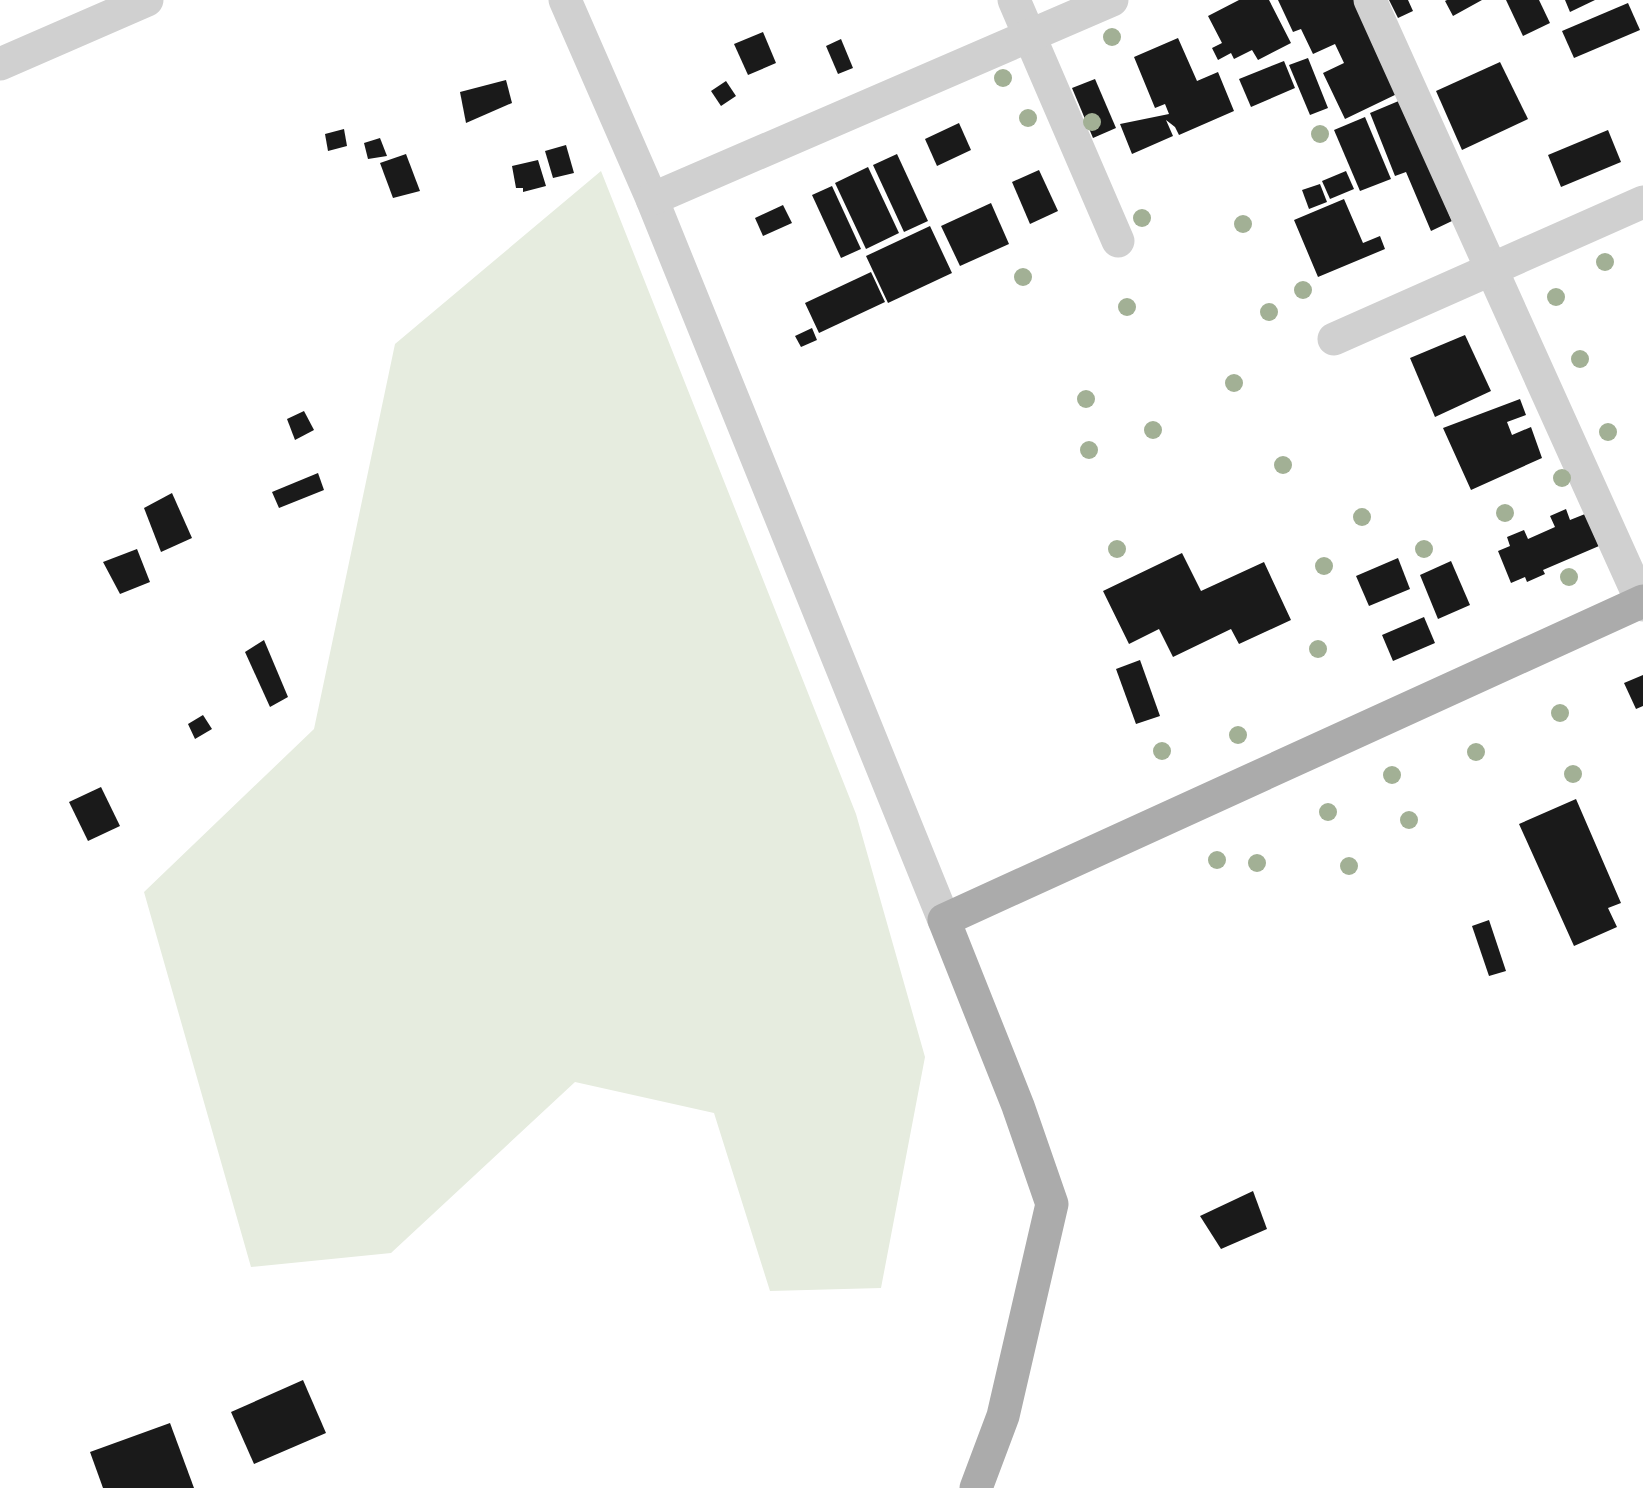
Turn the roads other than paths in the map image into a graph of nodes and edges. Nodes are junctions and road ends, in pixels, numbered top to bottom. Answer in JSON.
{"nodes":[{"id":1,"x":147,"y":0,"type":"edge"},
{"id":2,"x":565,"y":0,"type":"edge"},
{"id":3,"x":1014,"y":0,"type":"edge"},
{"id":4,"x":1112,"y":0,"type":"edge"},
{"id":5,"x":1370,"y":0,"type":"edge"},
{"id":6,"x":1030,"y":37,"type":"junction"},
{"id":7,"x":0,"y":64,"type":"edge"},
{"id":8,"x":652,"y":199,"type":"junction"},
{"id":9,"x":1643,"y":202,"type":"edge"},
{"id":10,"x":1118,"y":241,"type":"dead end"},
{"id":11,"x":1492,"y":269,"type":"junction"},
{"id":12,"x":1334,"y":339,"type":"dead end"},
{"id":13,"x":1642,"y":602,"type":"edge"},
{"id":14,"x":944,"y":920,"type":"junction"},
{"id":15,"x":976,"y":1488,"type":"edge"}],
"edges":[{"from":1,"to":7,"type":"street"},
{"from":2,"to":8,"type":"street"},
{"from":3,"to":6,"type":"street"},
{"from":4,"to":6,"type":"street"},
{"from":5,"to":11,"type":"street"},
{"from":6,"to":8,"type":"street"},
{"from":6,"to":10,"type":"street"},
{"from":8,"to":14,"type":"street"},
{"from":9,"to":11,"type":"street"},
{"from":11,"to":12,"type":"street"},
{"from":11,"to":13,"type":"street"},
{"from":13,"to":14,"type":"main road"},
{"from":14,"to":15,"type":"main road"}]}
